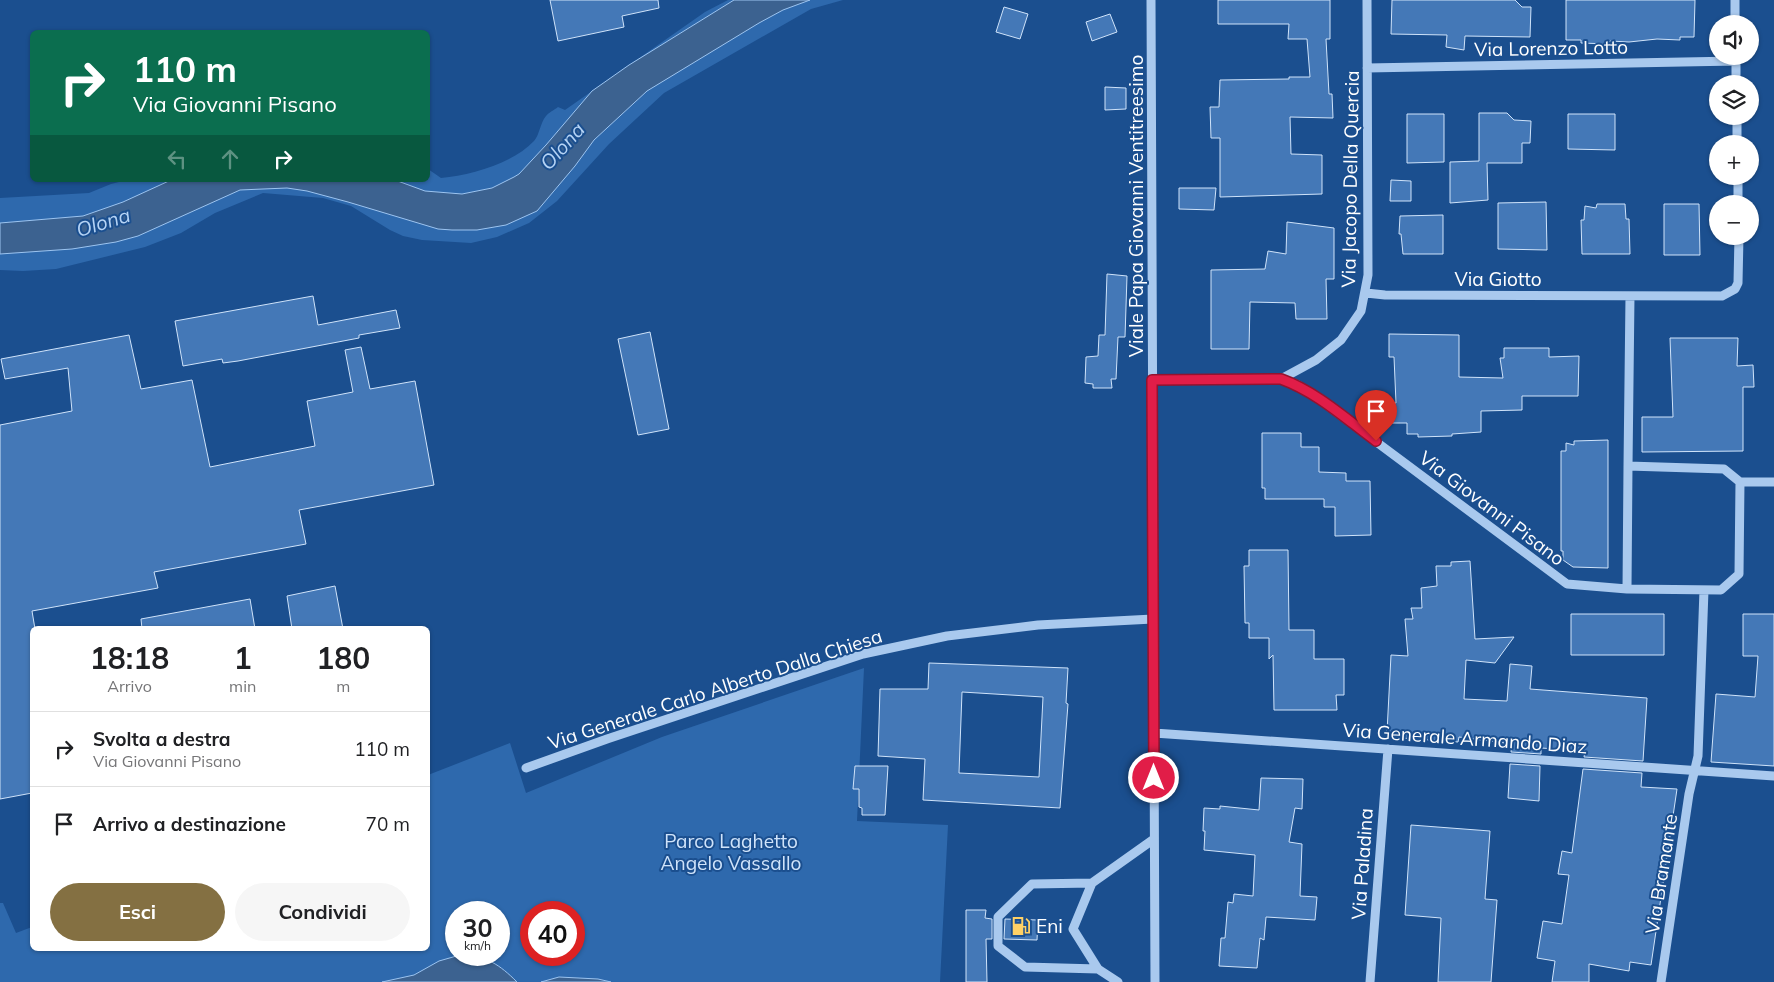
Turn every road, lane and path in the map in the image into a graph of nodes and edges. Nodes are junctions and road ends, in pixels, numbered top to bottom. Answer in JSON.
{"nodes":[{"id":1,"x":1151,"y":0,"type":"edge"},
{"id":2,"x":1367,"y":0,"type":"edge"},
{"id":3,"x":1735,"y":0,"type":"edge"},
{"id":4,"x":1736,"y":15,"type":"edge"},
{"id":5,"x":1709,"y":59,"type":"edge"},
{"id":6,"x":1367,"y":68,"type":"junction"},
{"id":7,"x":1739,"y":245,"type":"edge"},
{"id":8,"x":1366,"y":293,"type":"junction"},
{"id":9,"x":1630,"y":296,"type":"junction"},
{"id":10,"x":1281,"y":379,"type":"junction"},
{"id":11,"x":1152,"y":380,"type":"junction"},
{"id":12,"x":1628,"y":466,"type":"junction"},
{"id":13,"x":1740,"y":482,"type":"junction"},
{"id":14,"x":1774,"y":482,"type":"edge"},
{"id":15,"x":1627,"y":589,"type":"junction"},
{"id":16,"x":1704,"y":590,"type":"junction"},
{"id":17,"x":1153,"y":619,"type":"junction"},
{"id":18,"x":1154,"y":733,"type":"junction"},
{"id":19,"x":1388,"y":749,"type":"junction"},
{"id":20,"x":526,"y":768,"type":"dead end"},
{"id":21,"x":1695,"y":771,"type":"junction"},
{"id":22,"x":1774,"y":776,"type":"edge"},
{"id":23,"x":1154,"y":839,"type":"junction"},
{"id":24,"x":1092,"y":883,"type":"junction"},
{"id":25,"x":1098,"y":969,"type":"junction"},
{"id":26,"x":1118,"y":982,"type":"edge"},
{"id":27,"x":1155,"y":982,"type":"edge"},
{"id":28,"x":1370,"y":982,"type":"edge"},
{"id":29,"x":1660,"y":982,"type":"edge"}],
"edges":[{"from":1,"to":11,"type":"street","name":"Viale Papa Giovanni Ventitreesimo"},
{"from":2,"to":6,"type":"street","name":"Via Jacopo Della Quercia"},
{"from":3,"to":4,"type":"street"},
{"from":5,"to":6,"type":"street","name":"Via Lorenzo Lotto"},
{"from":6,"to":8,"type":"street","name":"Via Jacopo Della Quercia"},
{"from":7,"to":9,"type":"street","name":"Via Giotto"},
{"from":8,"to":9,"type":"street","name":"Via Giotto"},
{"from":8,"to":10,"type":"street","name":"Via Jacopo Della Quercia"},
{"from":9,"to":12,"type":"street"},
{"from":10,"to":11,"type":"street","name":"Via Giovanni Pisano"},
{"from":10,"to":15,"type":"street","name":"Via Giovanni Pisano"},
{"from":11,"to":17,"type":"street","name":"Viale Papa Giovanni Ventitreesimo"},
{"from":12,"to":13,"type":"street"},
{"from":12,"to":15,"type":"street"},
{"from":13,"to":14,"type":"street"},
{"from":13,"to":16,"type":"street","name":"Via Giovanni Pisano"},
{"from":15,"to":16,"type":"street","name":"Via Giovanni Pisano"},
{"from":16,"to":21,"type":"street","name":"Via Bramante"},
{"from":17,"to":18,"type":"street","name":"Viale Papa Giovanni Ventitreesimo"},
{"from":17,"to":20,"type":"street","name":"Via Generale Carlo Alberto Dalla Chiesa"},
{"from":18,"to":19,"type":"street","name":"Via Generale Armando Diaz"},
{"from":18,"to":23,"type":"street","name":"Viale Papa Giovanni Ventitreesimo"},
{"from":19,"to":21,"type":"street","name":"Via Generale Armando Diaz"},
{"from":19,"to":28,"type":"street","name":"Via Paladina"},
{"from":21,"to":22,"type":"street","name":"Via Generale Armando Diaz"},
{"from":21,"to":29,"type":"street","name":"Via Bramante"},
{"from":23,"to":24,"type":"street"},
{"from":23,"to":27,"type":"street","name":"Viale Papa Giovanni Ventitreesimo"},
{"from":24,"to":25,"type":"street"},
{"from":24,"to":25,"type":"street"},
{"from":25,"to":26,"type":"street"}]}
